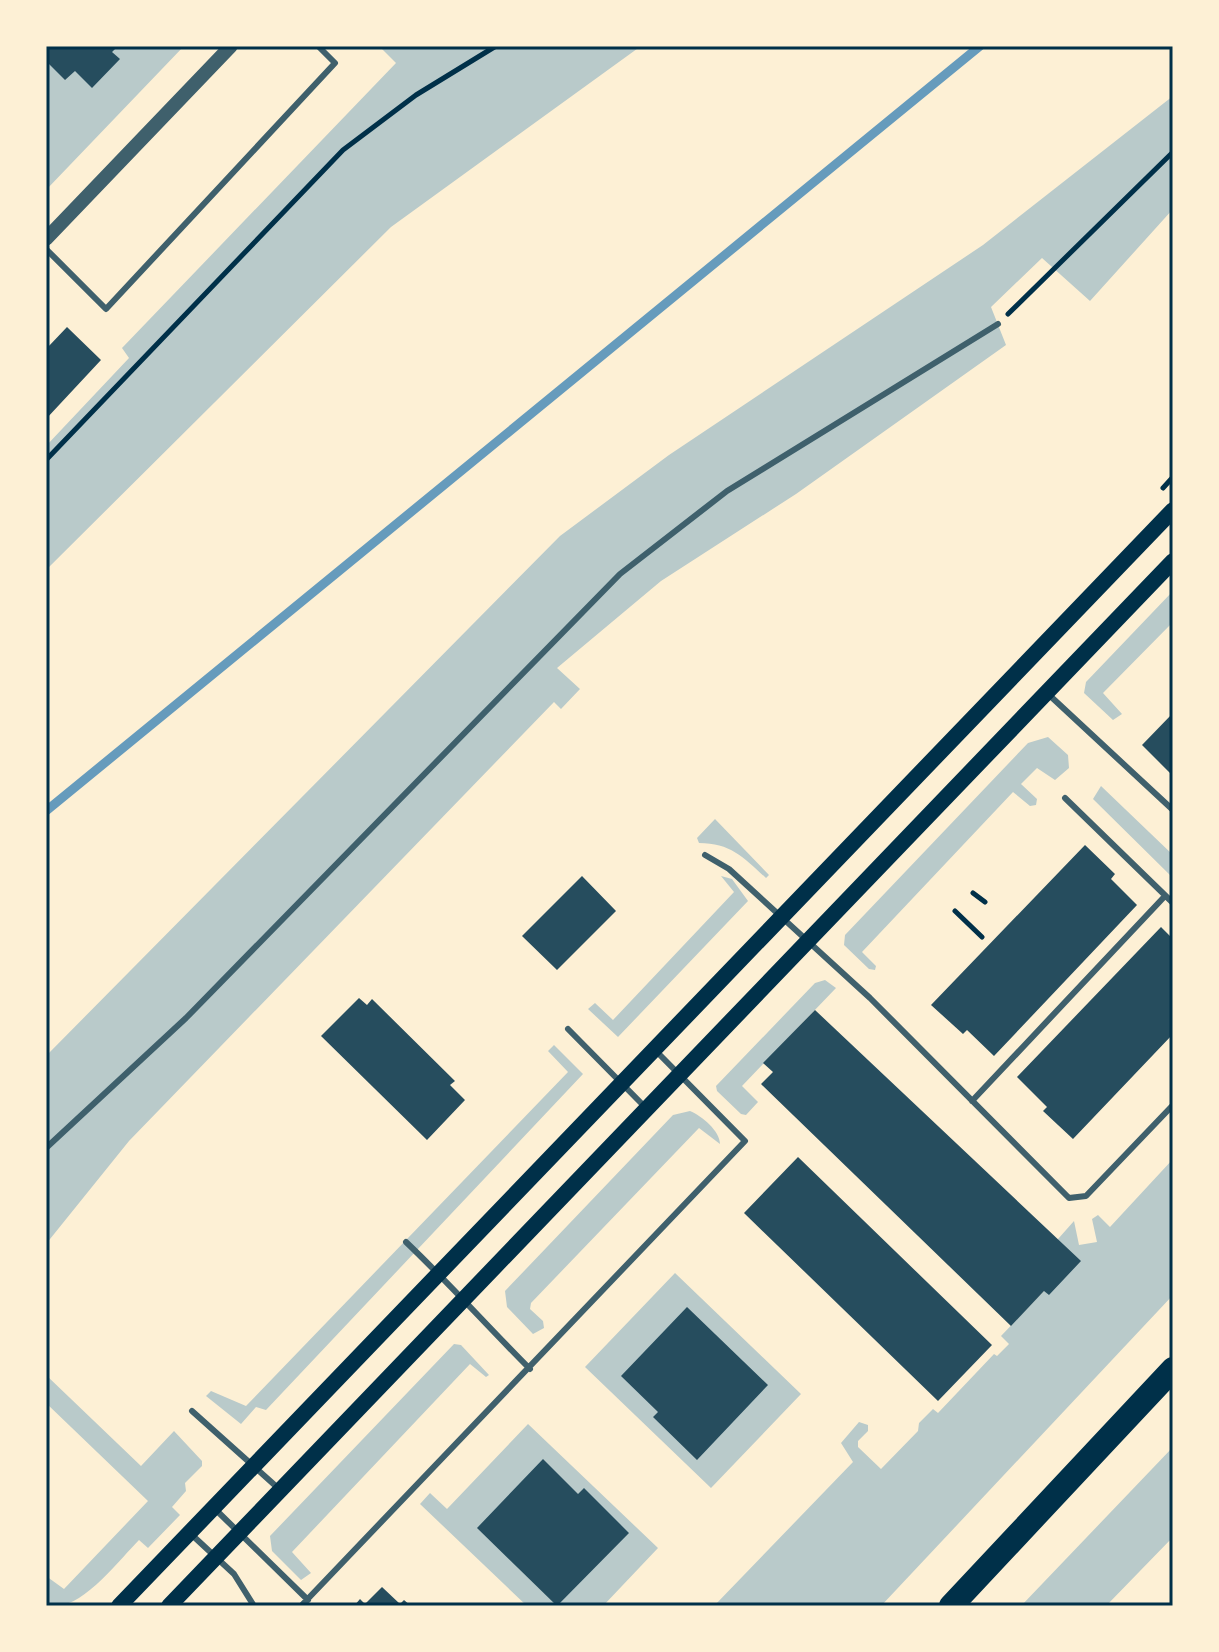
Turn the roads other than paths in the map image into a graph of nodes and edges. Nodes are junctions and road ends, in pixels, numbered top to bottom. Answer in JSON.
{"nodes":[{"id":1,"x":231,"y":46,"type":"edge"},
{"id":2,"x":318,"y":46,"type":"edge"},
{"id":3,"x":46,"y":239,"type":"edge"},
{"id":4,"x":46,"y":249,"type":"edge"},
{"id":5,"x":998,"y":324,"type":"road end"},
{"id":6,"x":1173,"y":510,"type":"edge"},
{"id":7,"x":1173,"y":561,"type":"edge"},
{"id":8,"x":1047,"y":693,"type":"junction"},
{"id":9,"x":1065,"y":798,"type":"dead end"},
{"id":10,"x":1173,"y":810,"type":"edge"},
{"id":11,"x":705,"y":855,"type":"dead end"},
{"id":12,"x":1165,"y":896,"type":"junction"},
{"id":13,"x":1173,"y":903,"type":"edge"},
{"id":14,"x":783,"y":918,"type":"junction"},
{"id":15,"x":808,"y":941,"type":"junction"},
{"id":16,"x":568,"y":1029,"type":"dead end"},
{"id":17,"x":655,"y":1050,"type":"junction"},
{"id":18,"x":679,"y":1076,"type":"junction"},
{"id":19,"x":622,"y":1084,"type":"junction"},
{"id":20,"x":972,"y":1101,"type":"junction"},
{"id":21,"x":1173,"y":1105,"type":"edge"},
{"id":22,"x":647,"y":1109,"type":"junction"},
{"id":23,"x":46,"y":1148,"type":"edge"},
{"id":24,"x":406,"y":1242,"type":"dead end"},
{"id":25,"x":439,"y":1273,"type":"junction"},
{"id":26,"x":465,"y":1298,"type":"junction"},
{"id":27,"x":530,"y":1369,"type":"junction"},
{"id":28,"x":1173,"y":1369,"type":"edge"},
{"id":29,"x":192,"y":1411,"type":"dead end"},
{"id":30,"x":254,"y":1465,"type":"junction"},
{"id":31,"x":281,"y":1491,"type":"junction"},
{"id":32,"x":213,"y":1507,"type":"junction"},
{"id":33,"x":189,"y":1533,"type":"junction"},
{"id":34,"x":240,"y":1533,"type":"junction"},
{"id":35,"x":216,"y":1557,"type":"junction"},
{"id":36,"x":308,"y":1600,"type":"junction"},
{"id":37,"x":119,"y":1606,"type":"edge"},
{"id":38,"x":169,"y":1606,"type":"edge"},
{"id":39,"x":254,"y":1606,"type":"edge"},
{"id":40,"x":301,"y":1606,"type":"edge"},
{"id":41,"x":951,"y":1606,"type":"edge"}],
"edges":[{"from":1,"to":3,"type":"street"},
{"from":2,"to":4,"type":"lane"},
{"from":5,"to":23,"type":"lane"},
{"from":6,"to":14,"type":"main road"},
{"from":7,"to":8,"type":"main road"},
{"from":8,"to":10,"type":"lane"},
{"from":8,"to":15,"type":"main road"},
{"from":9,"to":12,"type":"lane"},
{"from":11,"to":14,"type":"lane"},
{"from":12,"to":13,"type":"lane"},
{"from":12,"to":20,"type":"lane"},
{"from":14,"to":15,"type":"lane"},
{"from":14,"to":17,"type":"main road"},
{"from":15,"to":18,"type":"main road"},
{"from":15,"to":20,"type":"lane"},
{"from":16,"to":19,"type":"lane"},
{"from":17,"to":18,"type":"lane"},
{"from":17,"to":19,"type":"main road"},
{"from":18,"to":22,"type":"main road"},
{"from":18,"to":27,"type":"lane"},
{"from":19,"to":22,"type":"lane"},
{"from":19,"to":25,"type":"main road"},
{"from":20,"to":21,"type":"lane"},
{"from":22,"to":26,"type":"main road"},
{"from":24,"to":25,"type":"lane"},
{"from":25,"to":26,"type":"lane"},
{"from":25,"to":30,"type":"main road"},
{"from":26,"to":27,"type":"lane"},
{"from":26,"to":31,"type":"main road"},
{"from":27,"to":36,"type":"lane"},
{"from":28,"to":41,"type":"highway"},
{"from":29,"to":30,"type":"lane"},
{"from":30,"to":31,"type":"lane"},
{"from":30,"to":32,"type":"main road"},
{"from":31,"to":34,"type":"main road"},
{"from":32,"to":33,"type":"main road"},
{"from":32,"to":34,"type":"lane"},
{"from":33,"to":35,"type":"lane"},
{"from":33,"to":37,"type":"main road"},
{"from":34,"to":35,"type":"main road"},
{"from":34,"to":36,"type":"lane"},
{"from":35,"to":38,"type":"main road"},
{"from":35,"to":39,"type":"lane"},
{"from":36,"to":40,"type":"lane"}]}
